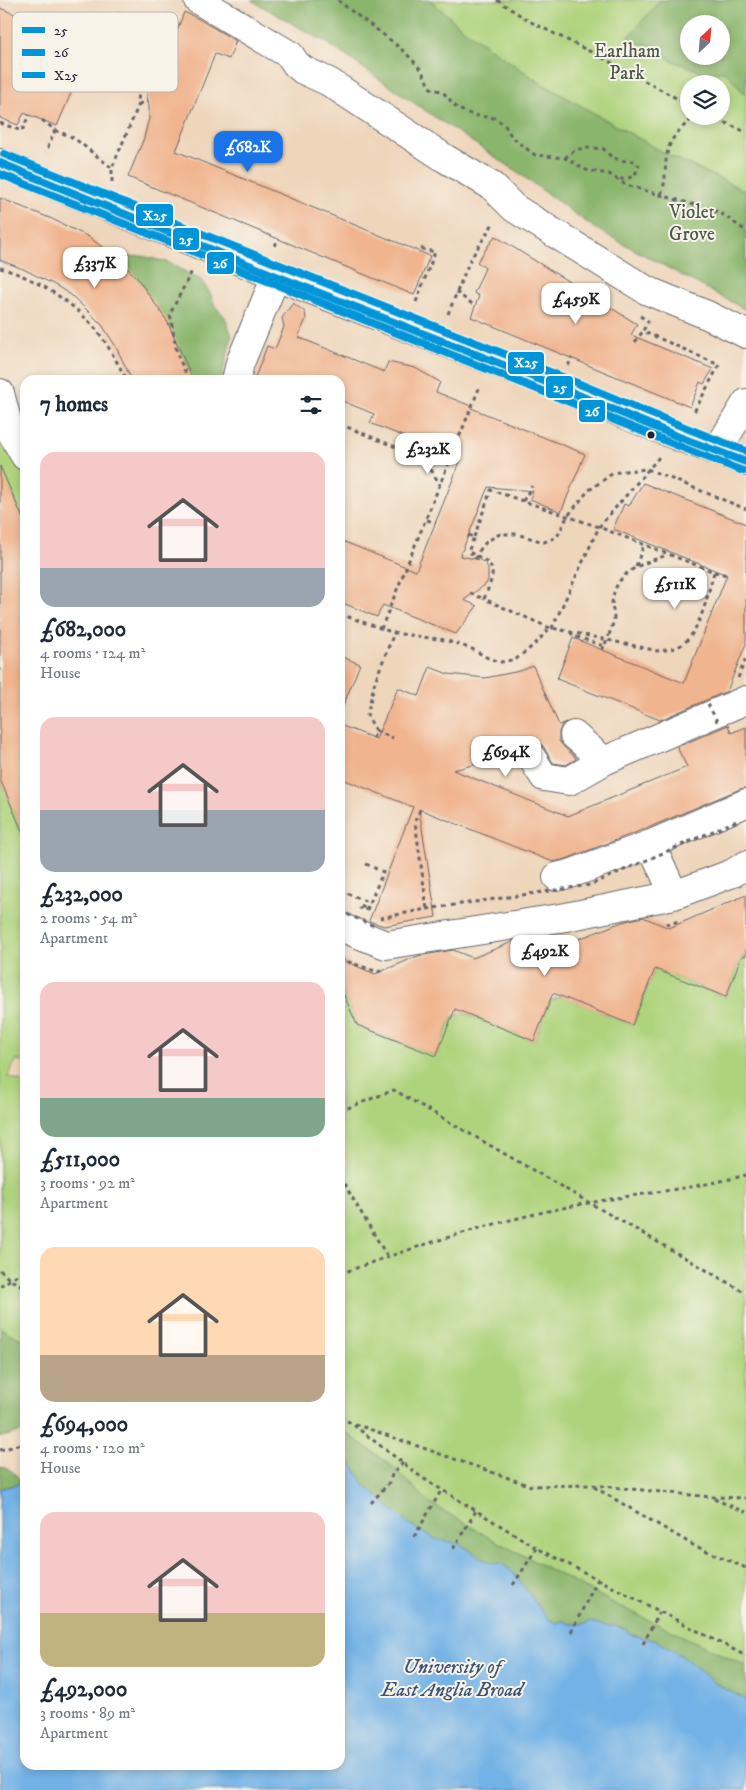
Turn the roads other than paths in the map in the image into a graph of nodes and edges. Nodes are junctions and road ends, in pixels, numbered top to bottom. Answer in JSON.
{"nodes":[{"id":1,"x":198,"y":0,"type":"edge"},
{"id":2,"x":0,"y":163,"type":"edge"},
{"id":3,"x":276,"y":276,"type":"junction"},
{"id":4,"x":746,"y":334,"type":"edge"},
{"id":5,"x":237,"y":375,"type":"edge"},
{"id":6,"x":0,"y":393,"type":"edge"},
{"id":7,"x":746,"y":402,"type":"edge"},
{"id":8,"x":20,"y":447,"type":"edge"},
{"id":9,"x":717,"y":451,"type":"junction"},
{"id":10,"x":746,"y":462,"type":"edge"},
{"id":11,"x":746,"y":700,"type":"edge"},
{"id":12,"x":574,"y":735,"type":"dead end"},
{"id":13,"x":530,"y":755,"type":"dead end"},
{"id":14,"x":604,"y":761,"type":"junction"},
{"id":15,"x":741,"y":812,"type":"edge"},
{"id":16,"x":651,"y":844,"type":"junction"},
{"id":17,"x":746,"y":865,"type":"edge"},
{"id":18,"x":557,"y":877,"type":"dead end"},
{"id":19,"x":674,"y":895,"type":"junction"},
{"id":20,"x":345,"y":929,"type":"edge"}],
"edges":[{"from":1,"to":4,"type":"lane"},
{"from":2,"to":3,"type":"lane"},
{"from":3,"to":5,"type":"lane"},
{"from":3,"to":9,"type":"lane"},
{"from":6,"to":8,"type":"lane"},
{"from":7,"to":9,"type":"lane"},
{"from":9,"to":10,"type":"lane"},
{"from":11,"to":14,"type":"lane"},
{"from":12,"to":14,"type":"lane"},
{"from":13,"to":14,"type":"lane"},
{"from":15,"to":16,"type":"lane"},
{"from":16,"to":18,"type":"lane"},
{"from":16,"to":19,"type":"lane"},
{"from":17,"to":19,"type":"lane"},
{"from":19,"to":20,"type":"lane"}]}
